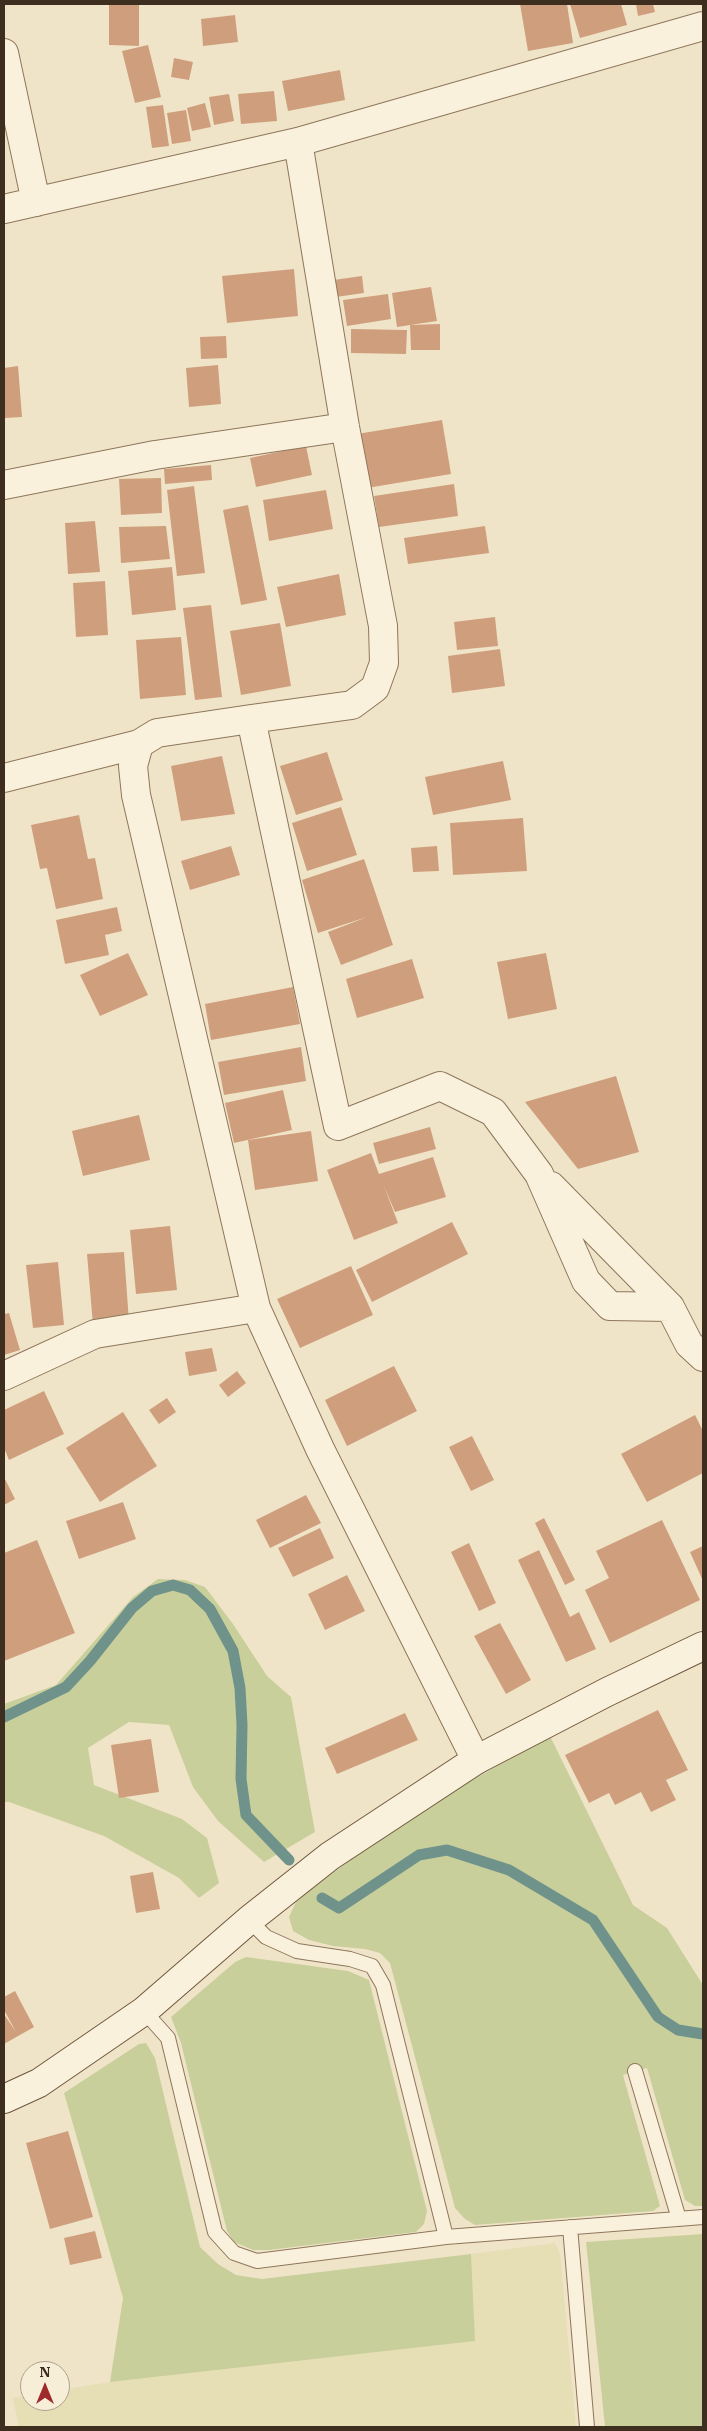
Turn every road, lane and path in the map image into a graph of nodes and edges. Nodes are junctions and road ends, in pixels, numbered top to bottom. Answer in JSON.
{"nodes":[{"id":1,"x":703,"y":26,"type":"edge"},
{"id":2,"x":4,"y":53,"type":"edge"},
{"id":3,"x":298,"y":142,"type":"junction"},
{"id":4,"x":36,"y":202,"type":"junction"},
{"id":5,"x":4,"y":209,"type":"edge"},
{"id":6,"x":345,"y":427,"type":"junction"},
{"id":7,"x":4,"y":485,"type":"edge"},
{"id":8,"x":251,"y":719,"type":"junction"},
{"id":9,"x":139,"y":744,"type":"junction"},
{"id":10,"x":4,"y":778,"type":"edge"},
{"id":11,"x":540,"y":1174,"type":"junction"},
{"id":12,"x":256,"y":1308,"type":"junction"},
{"id":13,"x":670,"y":1308,"type":"junction"},
{"id":14,"x":703,"y":1357,"type":"edge"},
{"id":15,"x":4,"y":1376,"type":"edge"},
{"id":16,"x":703,"y":1646,"type":"edge"},
{"id":17,"x":476,"y":1760,"type":"junction"},
{"id":18,"x":249,"y":1920,"type":"junction"},
{"id":19,"x":144,"y":2011,"type":"junction"},
{"id":20,"x":635,"y":2071,"type":"dead end"},
{"id":21,"x":4,"y":2099,"type":"edge"},
{"id":22,"x":703,"y":2217,"type":"edge"},
{"id":23,"x":679,"y":2219,"type":"junction"},
{"id":24,"x":570,"y":2226,"type":"junction"},
{"id":25,"x":446,"y":2237,"type":"junction"},
{"id":26,"x":587,"y":2427,"type":"edge"}],
"edges":[{"from":1,"to":3,"type":"street"},
{"from":2,"to":4,"type":"street"},
{"from":3,"to":4,"type":"street"},
{"from":3,"to":6,"type":"street"},
{"from":4,"to":5,"type":"street"},
{"from":6,"to":7,"type":"street"},
{"from":6,"to":8,"type":"street"},
{"from":8,"to":9,"type":"street"},
{"from":8,"to":11,"type":"street"},
{"from":9,"to":10,"type":"street"},
{"from":9,"to":12,"type":"street"},
{"from":11,"to":13,"type":"street"},
{"from":11,"to":13,"type":"street"},
{"from":12,"to":15,"type":"street"},
{"from":12,"to":17,"type":"street"},
{"from":13,"to":14,"type":"street"},
{"from":16,"to":17,"type":"street"},
{"from":17,"to":18,"type":"street"},
{"from":18,"to":19,"type":"street"},
{"from":18,"to":25,"type":"lane"},
{"from":19,"to":21,"type":"street"},
{"from":19,"to":25,"type":"lane"},
{"from":20,"to":23,"type":"lane"},
{"from":22,"to":23,"type":"lane"},
{"from":23,"to":24,"type":"lane"},
{"from":24,"to":25,"type":"lane"},
{"from":24,"to":26,"type":"lane"}]}
